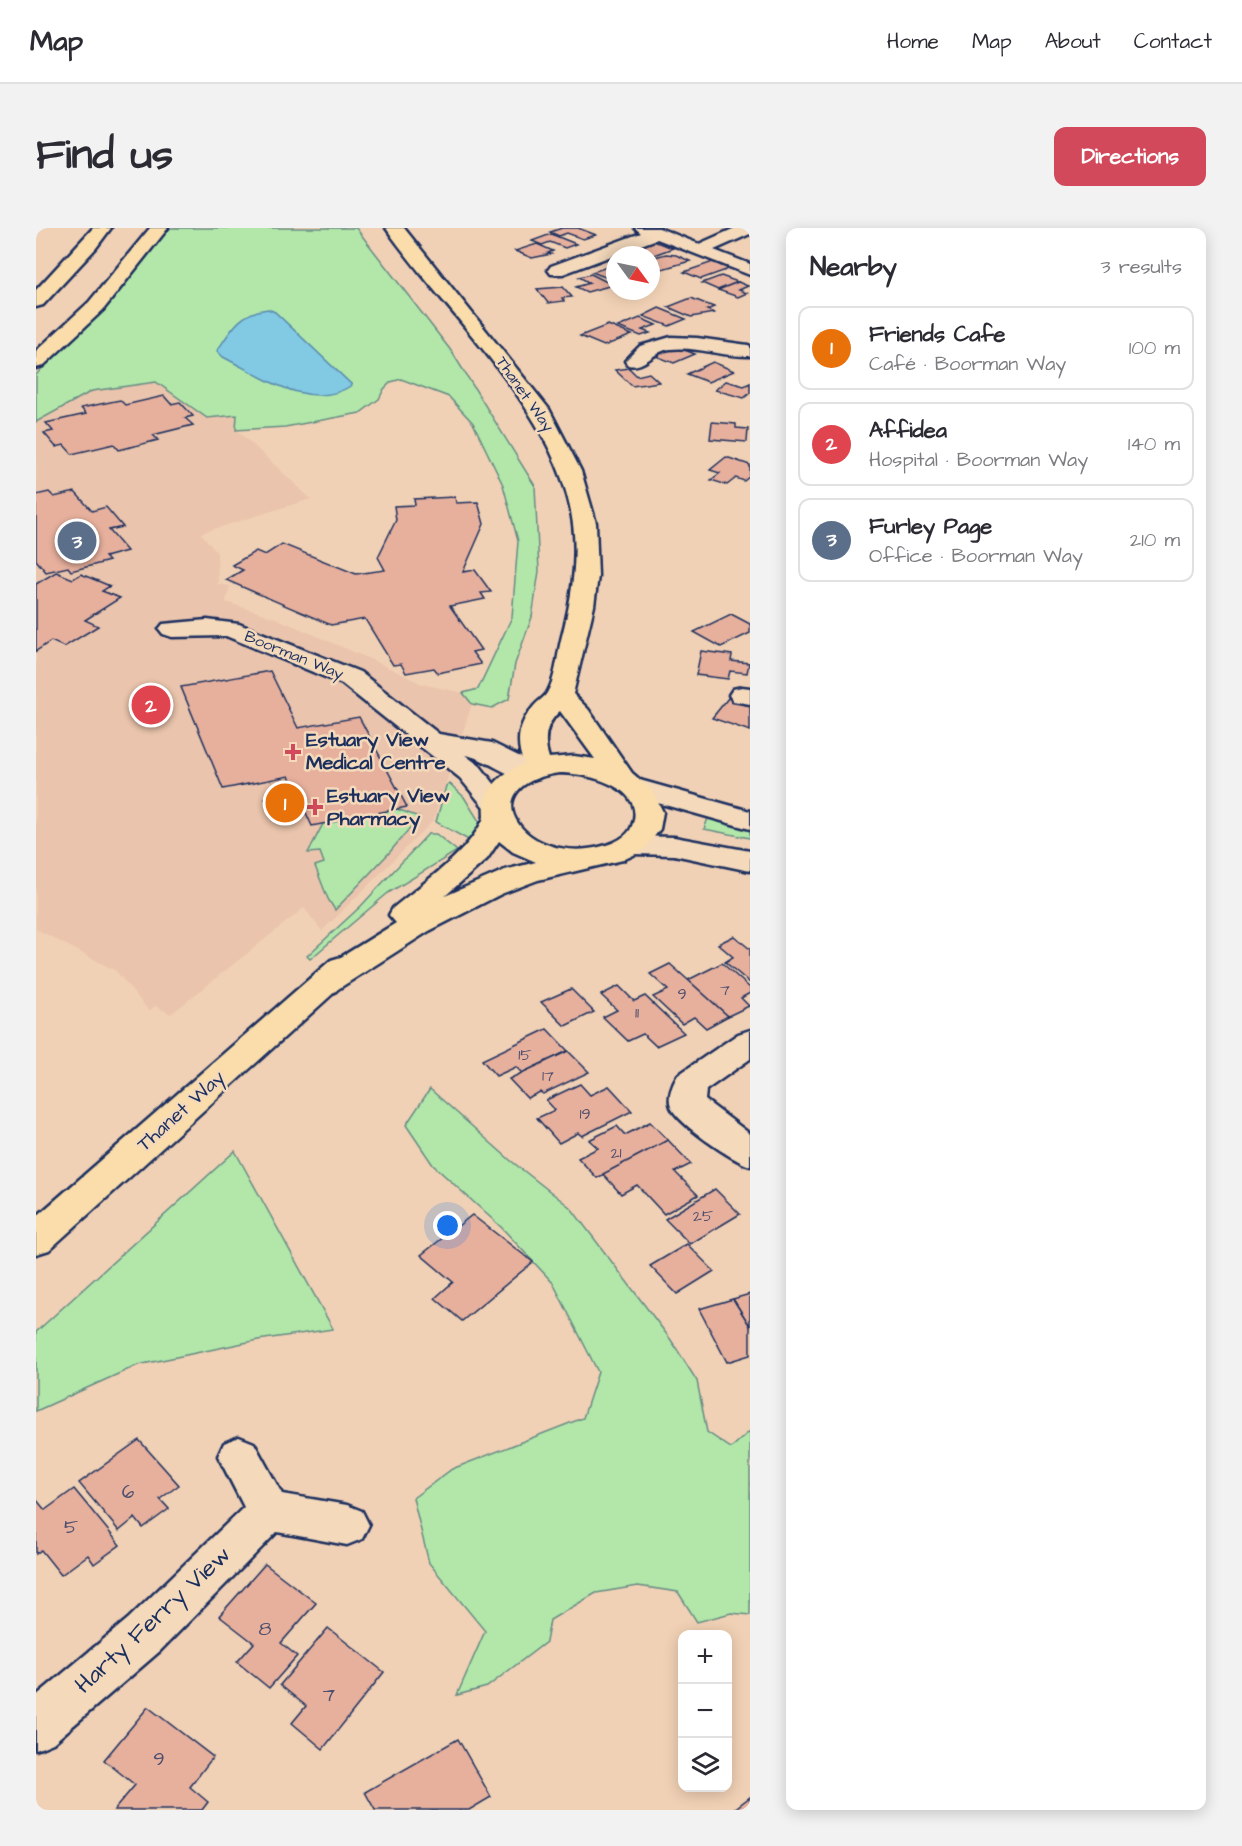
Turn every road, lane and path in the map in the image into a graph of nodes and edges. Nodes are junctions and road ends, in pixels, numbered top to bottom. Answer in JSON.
{"nodes":[{"id":1,"x":102,"y":228,"type":"edge"},
{"id":2,"x":159,"y":228,"type":"edge"},
{"id":3,"x":395,"y":228,"type":"edge"},
{"id":4,"x":748,"y":228,"type":"edge"},
{"id":5,"x":651,"y":230,"type":"edge"},
{"id":6,"x":701,"y":249,"type":"junction"},
{"id":7,"x":557,"y":270,"type":"dead end"},
{"id":8,"x":750,"y":270,"type":"edge"},
{"id":9,"x":36,"y":301,"type":"edge"},
{"id":10,"x":748,"y":357,"type":"edge"},
{"id":11,"x":635,"y":361,"type":"dead end"},
{"id":12,"x":36,"y":362,"type":"edge"},
{"id":13,"x":172,"y":629,"type":"dead end"},
{"id":14,"x":560,"y":695,"type":"junction"},
{"id":15,"x":431,"y":741,"type":"junction"},
{"id":16,"x":534,"y":770,"type":"junction"},
{"id":17,"x":628,"y":782,"type":"junction"},
{"id":18,"x":498,"y":812,"type":"junction"},
{"id":19,"x":750,"y":820,"type":"edge"},
{"id":20,"x":632,"y":845,"type":"junction"},
{"id":21,"x":588,"y":859,"type":"junction"},
{"id":22,"x":750,"y":861,"type":"edge"},
{"id":23,"x":326,"y":982,"type":"junction"},
{"id":24,"x":750,"y":1042,"type":"edge"},
{"id":25,"x":750,"y":1152,"type":"edge"},
{"id":26,"x":36,"y":1239,"type":"edge"},
{"id":27,"x":239,"y":1456,"type":"dead end"},
{"id":28,"x":268,"y":1511,"type":"junction"},
{"id":29,"x":347,"y":1525,"type":"dead end"},
{"id":30,"x":36,"y":1726,"type":"edge"}],
"edges":[{"from":1,"to":9,"type":"main road"},
{"from":2,"to":12,"type":"main road"},
{"from":3,"to":14,"type":"main road","name":"Thanet Way"},
{"from":4,"to":6,"type":"street"},
{"from":5,"to":6,"type":"street"},
{"from":5,"to":7,"type":"street"},
{"from":6,"to":8,"type":"street"},
{"from":10,"to":11,"type":"street"},
{"from":13,"to":15,"type":"street","name":"Boorman Way"},
{"from":14,"to":16,"type":"main road"},
{"from":14,"to":17,"type":"main road"},
{"from":15,"to":16,"type":"street","name":"Boorman Way"},
{"from":15,"to":18,"type":"street","name":"Boorman Way"},
{"from":16,"to":17,"type":"main road","name":"Thanet Way"},
{"from":16,"to":18,"type":"main road","name":"Thanet Way"},
{"from":17,"to":19,"type":"street"},
{"from":17,"to":20,"type":"main road"},
{"from":18,"to":21,"type":"main road","name":"Thanet Way"},
{"from":18,"to":23,"type":"main road","name":"Thanet Way"},
{"from":20,"to":21,"type":"main road","name":"Thanet Way"},
{"from":20,"to":22,"type":"street"},
{"from":21,"to":23,"type":"main road","name":"Thanet Way"},
{"from":23,"to":26,"type":"main road","name":"Thanet Way"},
{"from":24,"to":25,"type":"street"},
{"from":27,"to":28,"type":"street"},
{"from":28,"to":29,"type":"street"},
{"from":28,"to":30,"type":"street","name":"Harty Ferry View"}]}
